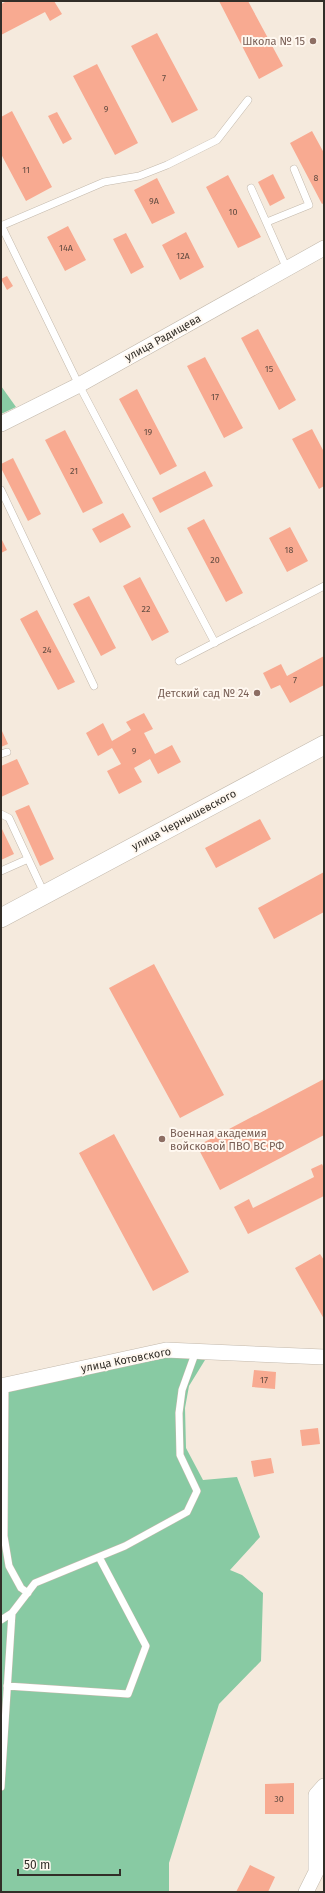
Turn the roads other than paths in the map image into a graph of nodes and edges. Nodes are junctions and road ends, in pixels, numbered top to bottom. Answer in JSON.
{"nodes":[{"id":1,"x":248,"y":100,"type":"dead end"},
{"id":2,"x":294,"y":169,"type":"dead end"},
{"id":3,"x":251,"y":188,"type":"dead end"},
{"id":4,"x":268,"y":222,"type":"junction"},
{"id":5,"x":1,"y":226,"type":"edge"},
{"id":6,"x":324,"y":248,"type":"edge"},
{"id":7,"x":287,"y":269,"type":"junction"},
{"id":8,"x":79,"y":385,"type":"junction"},
{"id":9,"x":1,"y":424,"type":"edge"},
{"id":10,"x":1,"y":490,"type":"edge"},
{"id":11,"x":324,"y":586,"type":"edge"},
{"id":12,"x":215,"y":643,"type":"junction"},
{"id":13,"x":179,"y":661,"type":"dead end"},
{"id":14,"x":94,"y":686,"type":"dead end"},
{"id":15,"x":324,"y":745,"type":"edge"},
{"id":16,"x":1,"y":814,"type":"edge"},
{"id":17,"x":28,"y":859,"type":"junction"},
{"id":18,"x":1,"y":871,"type":"edge"},
{"id":19,"x":44,"y":895,"type":"junction"},
{"id":20,"x":1,"y":918,"type":"edge"},
{"id":21,"x":196,"y":1351,"type":"junction"},
{"id":22,"x":324,"y":1357,"type":"edge"},
{"id":23,"x":3,"y":1386,"type":"edge"},
{"id":24,"x":99,"y":1557,"type":"junction"},
{"id":25,"x":28,"y":1593,"type":"junction"},
{"id":26,"x":12,"y":1613,"type":"junction"},
{"id":27,"x":1,"y":1620,"type":"edge"},
{"id":28,"x":7,"y":1686,"type":"junction"},
{"id":29,"x":324,"y":1786,"type":"edge"},
{"id":30,"x":1,"y":1787,"type":"edge"},
{"id":31,"x":306,"y":1892,"type":"edge"}],
"edges":[{"from":1,"to":5,"type":"lane"},
{"from":2,"to":4,"type":"lane"},
{"from":3,"to":4,"type":"lane"},
{"from":4,"to":7,"type":"lane"},
{"from":5,"to":8,"type":"lane"},
{"from":6,"to":7,"type":"street","name":"улица Радищева"},
{"from":7,"to":8,"type":"street","name":"улица Радищева"},
{"from":8,"to":9,"type":"street","name":"улица Радищева"},
{"from":8,"to":12,"type":"lane"},
{"from":10,"to":14,"type":"lane"},
{"from":11,"to":12,"type":"lane"},
{"from":12,"to":13,"type":"lane"},
{"from":15,"to":19,"type":"street","name":"улица Чернышевского"},
{"from":16,"to":17,"type":"lane"},
{"from":17,"to":18,"type":"lane"},
{"from":17,"to":19,"type":"lane"},
{"from":19,"to":20,"type":"street","name":"улица Чернышевского"},
{"from":21,"to":22,"type":"street","name":"улица Котовского"},
{"from":21,"to":23,"type":"street","name":"улица Котовского"},
{"from":21,"to":24,"type":"lane"},
{"from":23,"to":25,"type":"lane"},
{"from":24,"to":25,"type":"lane"},
{"from":24,"to":28,"type":"lane"},
{"from":25,"to":26,"type":"lane"},
{"from":26,"to":27,"type":"lane"},
{"from":26,"to":28,"type":"lane"},
{"from":28,"to":30,"type":"lane"},
{"from":29,"to":31,"type":"street"}]}
